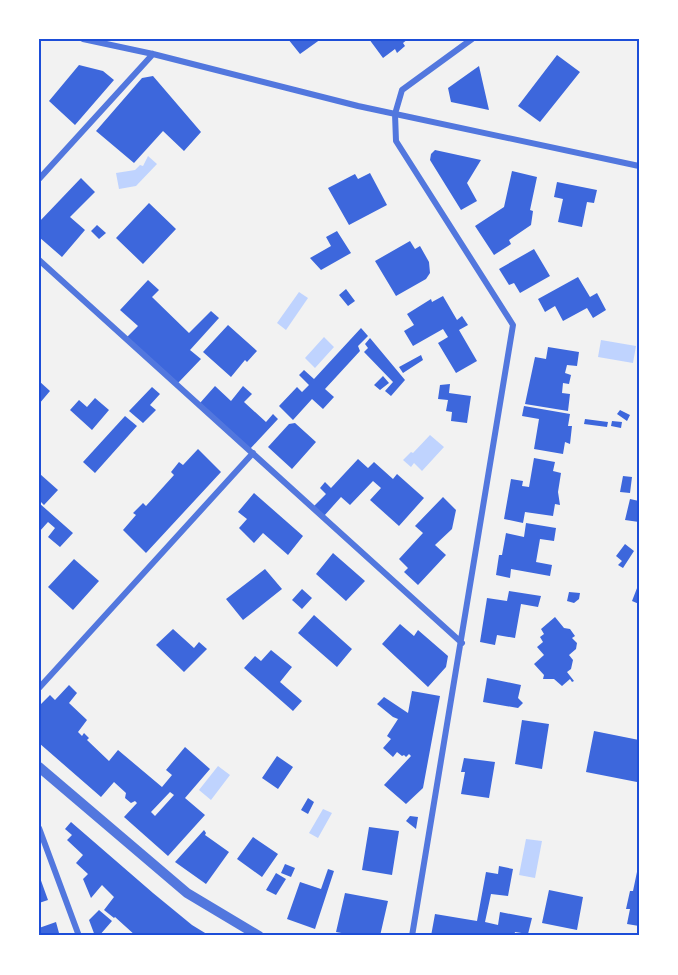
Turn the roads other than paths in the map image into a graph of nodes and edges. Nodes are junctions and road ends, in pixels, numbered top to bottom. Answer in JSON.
{"nodes":[{"id":1,"x":83,"y":39,"type":"edge"},
{"id":2,"x":472,"y":39,"type":"edge"},
{"id":3,"x":153,"y":54,"type":"junction"},
{"id":4,"x":395,"y":114,"type":"junction"},
{"id":5,"x":639,"y":166,"type":"edge"},
{"id":6,"x":39,"y":179,"type":"edge"},
{"id":7,"x":39,"y":260,"type":"edge"},
{"id":8,"x":253,"y":453,"type":"junction"},
{"id":9,"x":462,"y":644,"type":"junction"},
{"id":10,"x":39,"y":688,"type":"edge"},
{"id":11,"x":40,"y":770,"type":"edge"},
{"id":12,"x":39,"y":828,"type":"edge"},
{"id":13,"x":79,"y":936,"type":"edge"},
{"id":14,"x":259,"y":936,"type":"edge"},
{"id":15,"x":412,"y":936,"type":"edge"}],
"edges":[{"from":1,"to":3,"type":"street"},
{"from":2,"to":4,"type":"street"},
{"from":3,"to":4,"type":"street"},
{"from":3,"to":6,"type":"street"},
{"from":4,"to":5,"type":"street"},
{"from":4,"to":9,"type":"street"},
{"from":7,"to":8,"type":"street"},
{"from":8,"to":9,"type":"street"},
{"from":8,"to":10,"type":"street"},
{"from":9,"to":15,"type":"street"},
{"from":11,"to":14,"type":"street"},
{"from":12,"to":13,"type":"street"}]}
